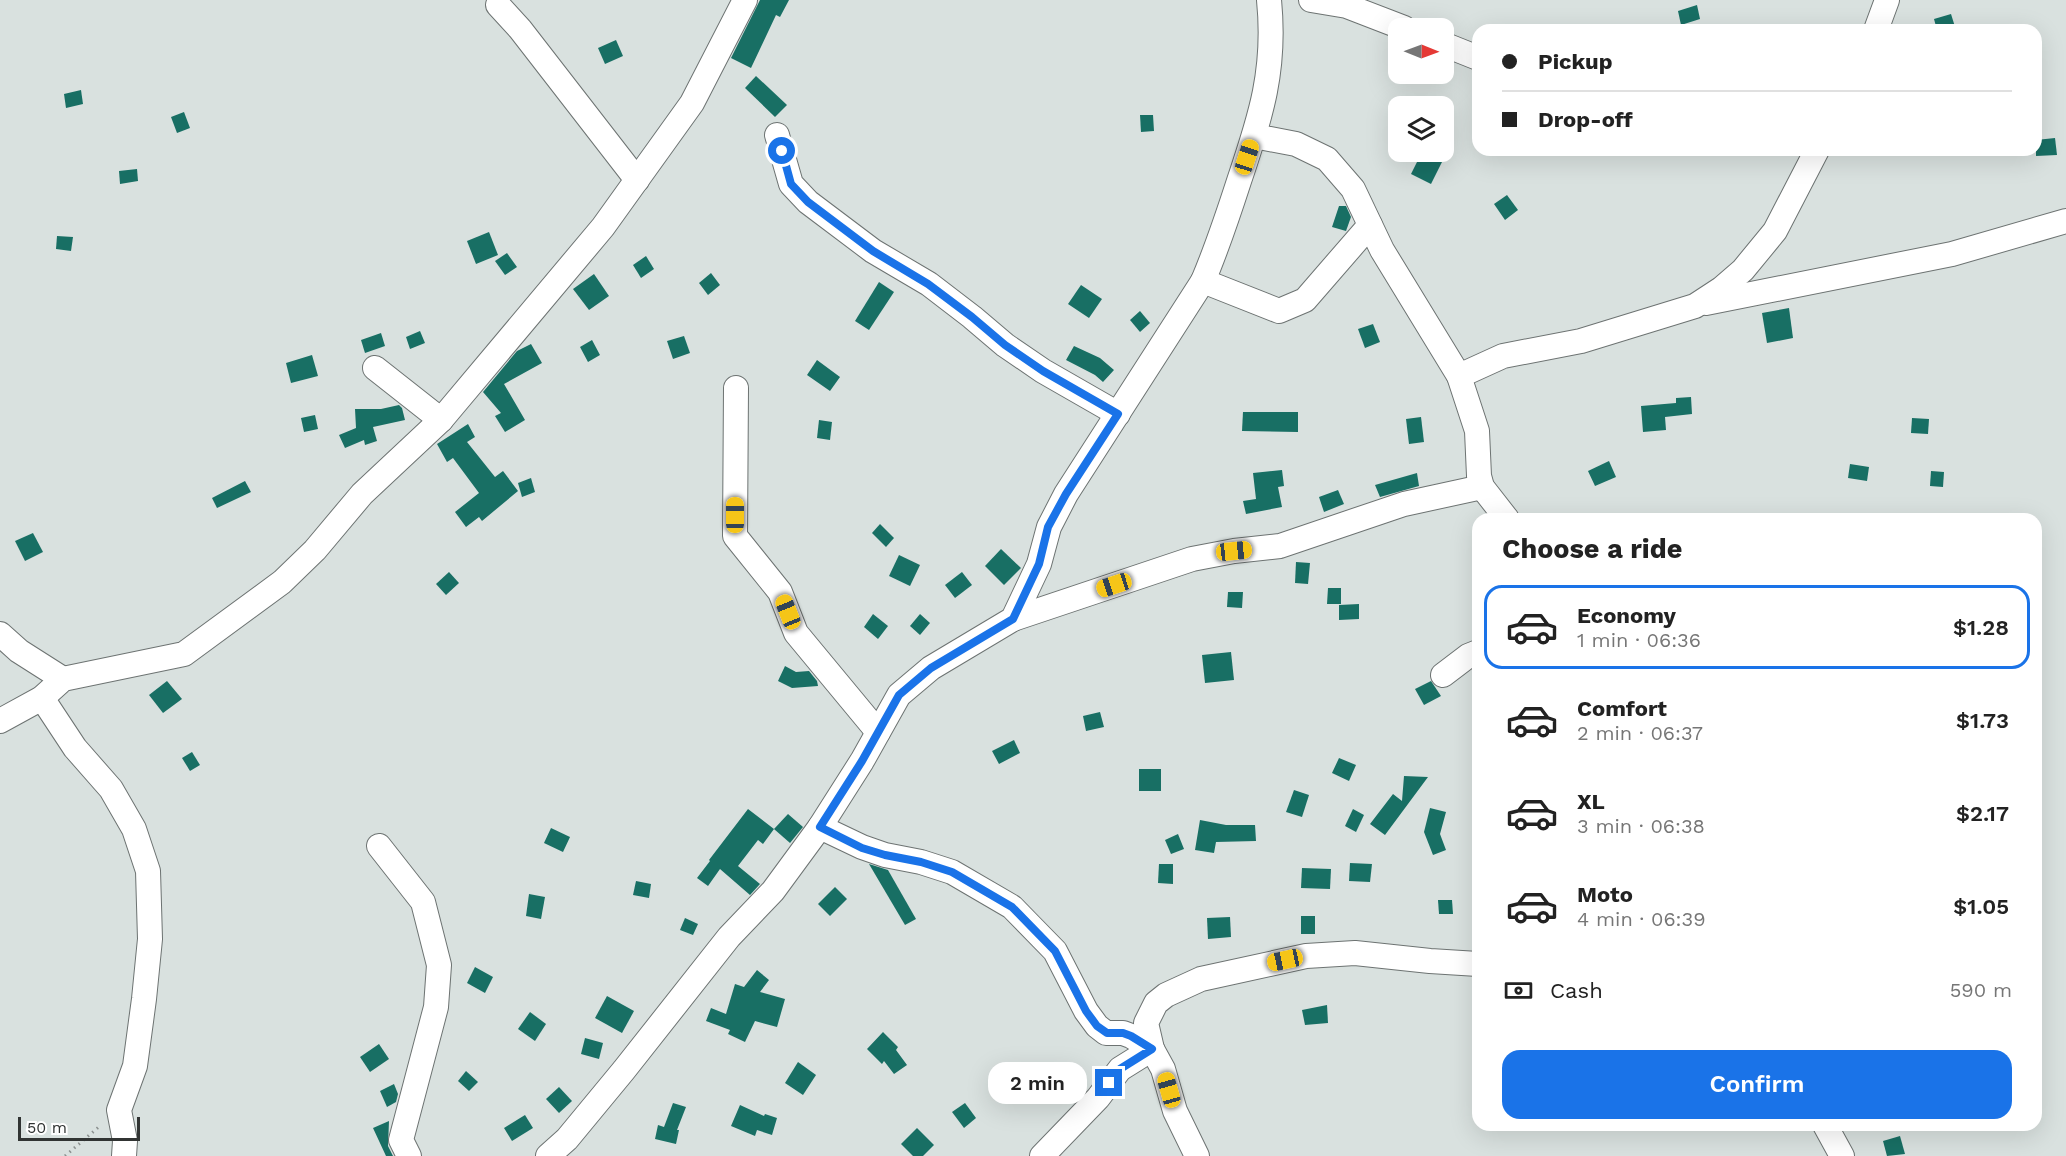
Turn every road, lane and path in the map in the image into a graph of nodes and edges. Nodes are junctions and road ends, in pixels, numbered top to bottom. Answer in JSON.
{"nodes":[{"id":1,"x":745,"y":0,"type":"edge"},
{"id":2,"x":1269,"y":0,"type":"edge"},
{"id":3,"x":1311,"y":0,"type":"edge"},
{"id":4,"x":1887,"y":0,"type":"edge"},
{"id":5,"x":498,"y":5,"type":"dead end"},
{"id":6,"x":1388,"y":22,"type":"edge"},
{"id":7,"x":1878,"y":24,"type":"edge"},
{"id":8,"x":1454,"y":48,"type":"edge"},
{"id":9,"x":1472,"y":56,"type":"edge"},
{"id":10,"x":777,"y":135,"type":"dead end"},
{"id":11,"x":1254,"y":136,"type":"junction"},
{"id":12,"x":1813,"y":156,"type":"edge"},
{"id":13,"x":637,"y":180,"type":"junction"},
{"id":14,"x":2066,"y":221,"type":"edge"},
{"id":15,"x":1370,"y":225,"type":"junction"},
{"id":16,"x":1203,"y":281,"type":"junction"},
{"id":17,"x":1695,"y":306,"type":"junction"},
{"id":18,"x":375,"y":368,"type":"dead end"},
{"id":19,"x":1459,"y":376,"type":"junction"},
{"id":20,"x":736,"y":388,"type":"dead end"},
{"id":21,"x":1118,"y":414,"type":"junction"},
{"id":22,"x":441,"y":420,"type":"junction"},
{"id":23,"x":1482,"y":487,"type":"junction"},
{"id":24,"x":1502,"y":513,"type":"edge"},
{"id":25,"x":1013,"y":619,"type":"junction"},
{"id":26,"x":0,"y":634,"type":"edge"},
{"id":27,"x":1472,"y":654,"type":"edge"},
{"id":28,"x":1443,"y":675,"type":"dead end"},
{"id":29,"x":63,"y":679,"type":"junction"},
{"id":30,"x":42,"y":698,"type":"junction"},
{"id":31,"x":0,"y":721,"type":"edge"},
{"id":32,"x":878,"y":732,"type":"junction"},
{"id":33,"x":820,"y":827,"type":"junction"},
{"id":34,"x":379,"y":846,"type":"dead end"},
{"id":35,"x":1472,"y":964,"type":"edge"},
{"id":36,"x":1152,"y":1049,"type":"junction"},
{"id":37,"x":118,"y":1110,"type":"junction"},
{"id":38,"x":1828,"y":1131,"type":"edge"},
{"id":39,"x":65,"y":1156,"type":"edge"},
{"id":40,"x":124,"y":1156,"type":"edge"},
{"id":41,"x":409,"y":1156,"type":"edge"},
{"id":42,"x":548,"y":1156,"type":"edge"},
{"id":43,"x":1042,"y":1156,"type":"edge"},
{"id":44,"x":1197,"y":1156,"type":"edge"},
{"id":45,"x":1842,"y":1156,"type":"edge"}],
"edges":[{"from":1,"to":13,"type":"street"},
{"from":2,"to":11,"type":"street"},
{"from":3,"to":6,"type":"street"},
{"from":4,"to":7,"type":"street"},
{"from":5,"to":13,"type":"street"},
{"from":8,"to":9,"type":"street"},
{"from":10,"to":21,"type":"street"},
{"from":11,"to":15,"type":"street"},
{"from":11,"to":16,"type":"street"},
{"from":12,"to":17,"type":"street"},
{"from":13,"to":22,"type":"street"},
{"from":14,"to":17,"type":"street"},
{"from":15,"to":16,"type":"street"},
{"from":15,"to":19,"type":"street"},
{"from":16,"to":21,"type":"street"},
{"from":17,"to":19,"type":"street"},
{"from":18,"to":22,"type":"street"},
{"from":19,"to":23,"type":"street"},
{"from":20,"to":32,"type":"street"},
{"from":21,"to":25,"type":"street"},
{"from":22,"to":29,"type":"street"},
{"from":23,"to":24,"type":"street"},
{"from":23,"to":25,"type":"street"},
{"from":25,"to":32,"type":"street"},
{"from":26,"to":29,"type":"street"},
{"from":27,"to":28,"type":"street"},
{"from":29,"to":30,"type":"street"},
{"from":30,"to":31,"type":"street"},
{"from":30,"to":37,"type":"street"},
{"from":32,"to":33,"type":"street"},
{"from":33,"to":36,"type":"street"},
{"from":33,"to":42,"type":"street"},
{"from":34,"to":41,"type":"street"},
{"from":35,"to":36,"type":"street"},
{"from":36,"to":43,"type":"street"},
{"from":36,"to":44,"type":"street"},
{"from":37,"to":39,"type":"path"},
{"from":37,"to":40,"type":"street"},
{"from":38,"to":45,"type":"street"}]}
